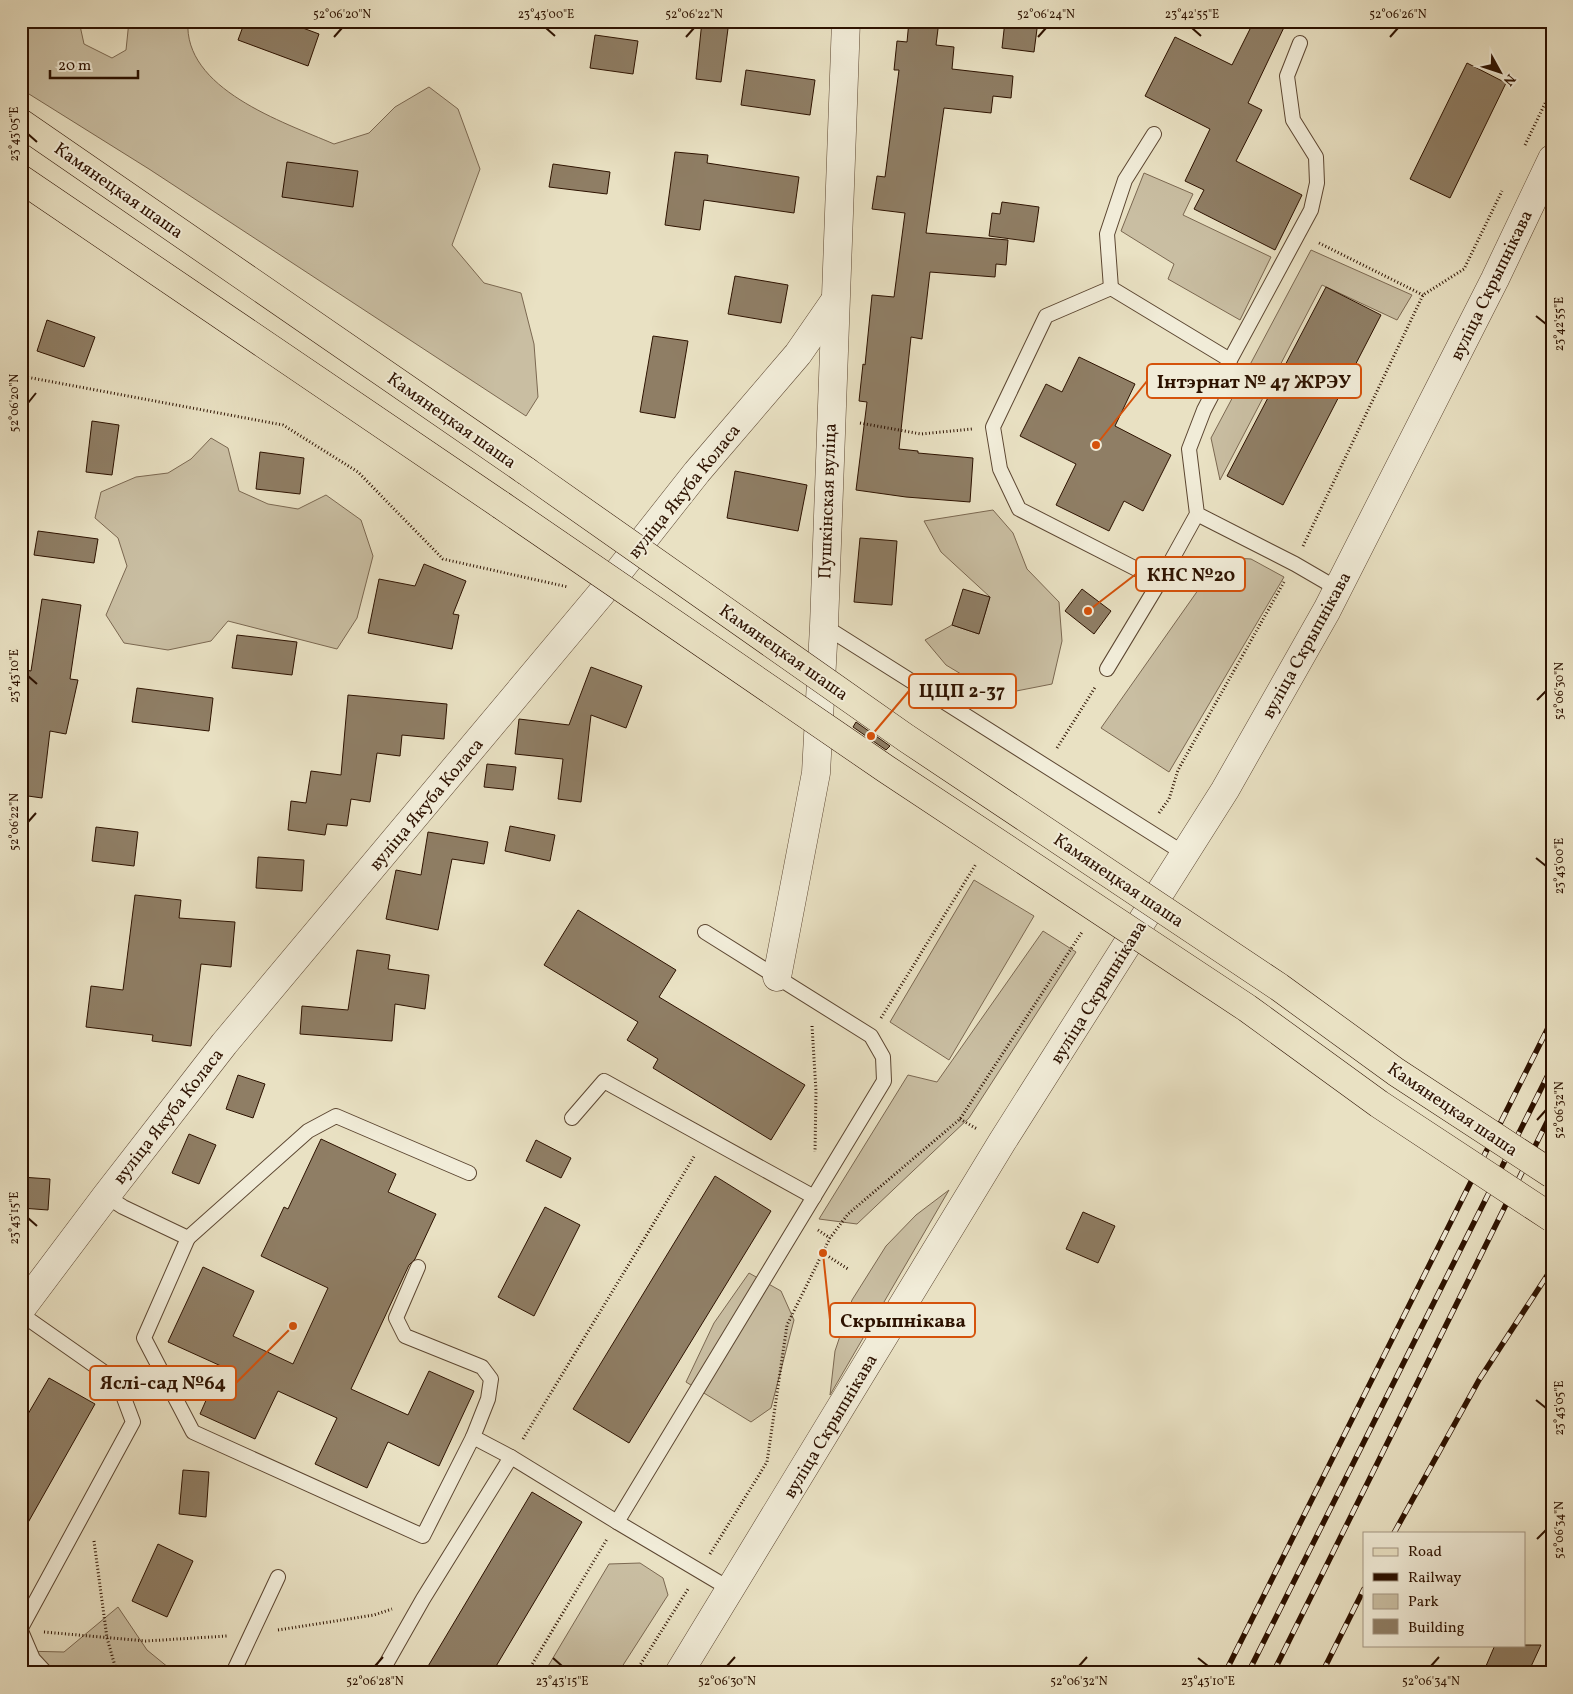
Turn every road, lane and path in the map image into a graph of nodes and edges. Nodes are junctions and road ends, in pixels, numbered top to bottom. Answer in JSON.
{"nodes":[{"id":1,"x":846,"y":21,"type":"edge"},
{"id":2,"x":1300,"y":43,"type":"dead end"},
{"id":3,"x":1552,"y":89,"type":"edge"},
{"id":4,"x":21,"y":123,"type":"edge"},
{"id":5,"x":1154,"y":134,"type":"dead end"},
{"id":6,"x":1523,"y":149,"type":"dead end"},
{"id":7,"x":1552,"y":159,"type":"edge"},
{"id":8,"x":21,"y":178,"type":"edge"},
{"id":9,"x":1506,"y":183,"type":"dead end"},
{"id":10,"x":1300,"y":233,"type":"junction"},
{"id":11,"x":1111,"y":288,"type":"junction"},
{"id":12,"x":1423,"y":295,"type":"junction"},
{"id":13,"x":834,"y":302,"type":"junction"},
{"id":14,"x":1230,"y":360,"type":"junction"},
{"id":15,"x":21,"y":376,"type":"edge"},
{"id":16,"x":830,"y":418,"type":"junction"},
{"id":17,"x":993,"y":427,"type":"junction"},
{"id":18,"x":1197,"y":514,"type":"junction"},
{"id":19,"x":1295,"y":564,"type":"junction"},
{"id":20,"x":1160,"y":581,"type":"junction"},
{"id":21,"x":1338,"y":589,"type":"junction"},
{"id":22,"x":600,"y":594,"type":"junction"},
{"id":23,"x":824,"y":626,"type":"junction"},
{"id":24,"x":1107,"y":669,"type":"dead end"},
{"id":25,"x":1148,"y":830,"type":"junction"},
{"id":26,"x":1185,"y":854,"type":"junction"},
{"id":27,"x":1083,"y":930,"type":"dead end"},
{"id":28,"x":705,"y":932,"type":"dead end"},
{"id":29,"x":777,"y":977,"type":"junction"},
{"id":30,"x":810,"y":998,"type":"junction"},
{"id":31,"x":572,"y":1118,"type":"dead end"},
{"id":32,"x":705,"y":1138,"type":"junction"},
{"id":33,"x":469,"y":1173,"type":"dead end"},
{"id":34,"x":1552,"y":1174,"type":"edge"},
{"id":35,"x":106,"y":1196,"type":"junction"},
{"id":36,"x":814,"y":1197,"type":"junction"},
{"id":37,"x":1552,"y":1218,"type":"edge"},
{"id":38,"x":188,"y":1238,"type":"junction"},
{"id":39,"x":823,"y":1253,"type":"junction"},
{"id":40,"x":418,"y":1267,"type":"dead end"},
{"id":41,"x":848,"y":1269,"type":"dead end"},
{"id":42,"x":21,"y":1309,"type":"edge"},
{"id":43,"x":21,"y":1314,"type":"edge"},
{"id":44,"x":473,"y":1437,"type":"junction"},
{"id":45,"x":511,"y":1457,"type":"junction"},
{"id":46,"x":88,"y":1504,"type":"junction"},
{"id":47,"x":618,"y":1522,"type":"junction"},
{"id":48,"x":699,"y":1571,"type":"junction"},
{"id":49,"x":278,"y":1577,"type":"dead end"},
{"id":50,"x":730,"y":1589,"type":"junction"},
{"id":51,"x":423,"y":1598,"type":"junction"},
{"id":52,"x":21,"y":1630,"type":"edge"},
{"id":53,"x":40,"y":1631,"type":"dead end"},
{"id":54,"x":252,"y":1634,"type":"junction"},
{"id":55,"x":107,"y":1638,"type":"junction"},
{"id":56,"x":46,"y":1673,"type":"edge"},
{"id":57,"x":117,"y":1673,"type":"edge"},
{"id":58,"x":234,"y":1673,"type":"edge"},
{"id":59,"x":381,"y":1673,"type":"edge"},
{"id":60,"x":528,"y":1673,"type":"edge"},
{"id":61,"x":635,"y":1673,"type":"edge"},
{"id":62,"x":678,"y":1673,"type":"edge"}],
"edges":[{"from":1,"to":13,"type":"street","name":"Пушкінская вуліца"},
{"from":2,"to":10,"type":"lane"},
{"from":3,"to":6,"type":"path"},
{"from":4,"to":34,"type":"main road","name":"Камянецкая шаша","bridge":true},
{"from":5,"to":11,"type":"lane"},
{"from":7,"to":21,"type":"street","name":"вуліца Скрыпнікава"},
{"from":8,"to":37,"type":"main road","name":"Камянецкая шаша","bridge":true},
{"from":9,"to":12,"type":"path"},
{"from":10,"to":12,"type":"path"},
{"from":10,"to":14,"type":"lane"},
{"from":11,"to":14,"type":"lane"},
{"from":11,"to":17,"type":"lane"},
{"from":12,"to":19,"type":"path"},
{"from":13,"to":16,"type":"street","name":"Пушкінская вуліца"},
{"from":13,"to":22,"type":"street","name":"вуліца Якуба Коласа"},
{"from":14,"to":18,"type":"lane"},
{"from":15,"to":22,"type":"path"},
{"from":16,"to":17,"type":"path"},
{"from":16,"to":23,"type":"street","name":"Пушкінская вуліца"},
{"from":17,"to":20,"type":"lane"},
{"from":18,"to":19,"type":"lane"},
{"from":18,"to":20,"type":"lane"},
{"from":19,"to":21,"type":"lane"},
{"from":19,"to":25,"type":"path"},
{"from":20,"to":24,"type":"lane"},
{"from":21,"to":26,"type":"street","name":"вуліца Скрыпнікава"},
{"from":22,"to":35,"type":"street","name":"вуліца Якуба Коласа"},
{"from":23,"to":25,"type":"lane"},
{"from":23,"to":29,"type":"street","name":"Пушкінская вуліца"},
{"from":25,"to":26,"type":"lane"},
{"from":26,"to":50,"type":"street","name":"вуліца Скрыпнікава"},
{"from":27,"to":39,"type":"path"},
{"from":28,"to":29,"type":"lane"},
{"from":29,"to":30,"type":"lane"},
{"from":30,"to":36,"type":"path"},
{"from":30,"to":36,"type":"lane"},
{"from":31,"to":32,"type":"lane"},
{"from":32,"to":36,"type":"lane"},
{"from":32,"to":45,"type":"path"},
{"from":33,"to":38,"type":"lane"},
{"from":35,"to":38,"type":"lane"},
{"from":35,"to":42,"type":"street","name":"вуліца Якуба Коласа"},
{"from":36,"to":47,"type":"lane"},
{"from":38,"to":44,"type":"lane"},
{"from":39,"to":41,"type":"path"},
{"from":39,"to":48,"type":"path"},
{"from":40,"to":44,"type":"lane"},
{"from":43,"to":46,"type":"lane"},
{"from":44,"to":45,"type":"lane"},
{"from":45,"to":47,"type":"lane"},
{"from":45,"to":51,"type":"lane"},
{"from":46,"to":52,"type":"lane"},
{"from":46,"to":55,"type":"path"},
{"from":47,"to":48,"type":"lane"},
{"from":47,"to":60,"type":"path"},
{"from":48,"to":50,"type":"lane"},
{"from":48,"to":61,"type":"path"},
{"from":49,"to":54,"type":"lane"},
{"from":50,"to":62,"type":"street","name":"вуліца Скрыпнікава"},
{"from":51,"to":54,"type":"path"},
{"from":51,"to":59,"type":"lane"},
{"from":52,"to":56,"type":"lane"},
{"from":53,"to":55,"type":"path"},
{"from":54,"to":55,"type":"path"},
{"from":54,"to":58,"type":"lane"},
{"from":55,"to":57,"type":"path"}]}
